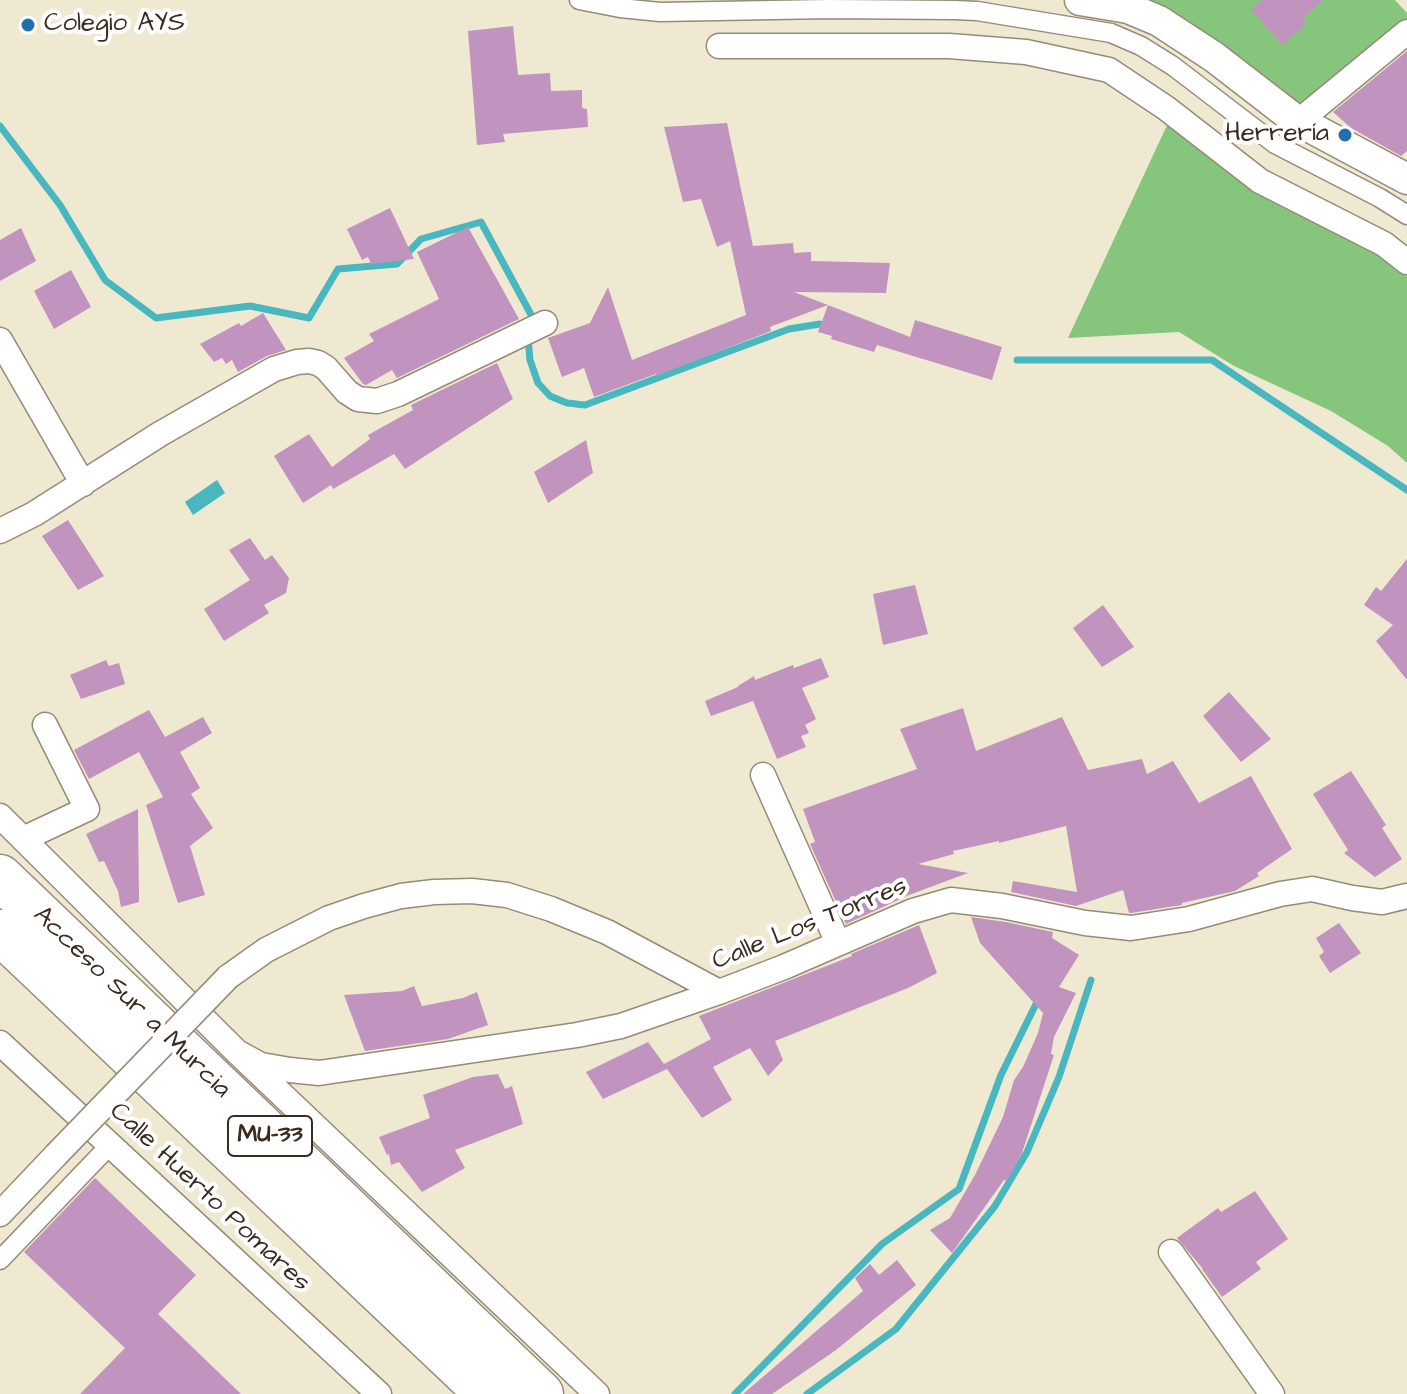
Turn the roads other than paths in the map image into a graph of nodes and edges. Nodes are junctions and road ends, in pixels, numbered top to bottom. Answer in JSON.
{"nodes":[{"id":1,"x":579,"y":0,"type":"edge"},
{"id":2,"x":1080,"y":0,"type":"edge"},
{"id":3,"x":1407,"y":32,"type":"edge"},
{"id":4,"x":719,"y":46,"type":"dead end"},
{"id":5,"x":1299,"y":121,"type":"junction"},
{"id":6,"x":1407,"y":179,"type":"edge"},
{"id":7,"x":1407,"y":215,"type":"edge"},
{"id":8,"x":1407,"y":262,"type":"edge"},
{"id":9,"x":545,"y":323,"type":"dead end"},
{"id":10,"x":0,"y":340,"type":"edge"},
{"id":11,"x":83,"y":484,"type":"junction"},
{"id":12,"x":0,"y":531,"type":"edge"},
{"id":13,"x":45,"y":725,"type":"dead end"},
{"id":14,"x":763,"y":775,"type":"dead end"},
{"id":15,"x":0,"y":816,"type":"edge"},
{"id":16,"x":23,"y":839,"type":"junction"},
{"id":17,"x":0,"y":877,"type":"edge"},
{"id":18,"x":1407,"y":896,"type":"edge"},
{"id":19,"x":0,"y":932,"type":"edge"},
{"id":20,"x":838,"y":943,"type":"junction"},
{"id":21,"x":719,"y":992,"type":"junction"},
{"id":22,"x":1,"y":1045,"type":"edge"},
{"id":23,"x":237,"y":1052,"type":"junction"},
{"id":24,"x":319,"y":1073,"type":"junction"},
{"id":25,"x":313,"y":1125,"type":"junction"},
{"id":26,"x":111,"y":1144,"type":"junction"},
{"id":27,"x":0,"y":1214,"type":"edge"},
{"id":28,"x":1171,"y":1252,"type":"dead end"},
{"id":29,"x":0,"y":1260,"type":"edge"},
{"id":30,"x":379,"y":1394,"type":"edge"},
{"id":31,"x":488,"y":1394,"type":"edge"},
{"id":32,"x":541,"y":1394,"type":"edge"},
{"id":33,"x":597,"y":1394,"type":"edge"},
{"id":34,"x":1272,"y":1394,"type":"edge"}],
"edges":[{"from":1,"to":7,"type":"street"},
{"from":2,"to":5,"type":"street"},
{"from":3,"to":5,"type":"street"},
{"from":4,"to":8,"type":"street"},
{"from":5,"to":6,"type":"street"},
{"from":9,"to":11,"type":"street"},
{"from":10,"to":11,"type":"street"},
{"from":11,"to":12,"type":"street"},
{"from":13,"to":16,"type":"street"},
{"from":14,"to":20,"type":"street"},
{"from":15,"to":16,"type":"street"},
{"from":16,"to":23,"type":"street"},
{"from":17,"to":32,"type":"highway","name":"Acceso Sur a Murcia","number":"MU-33"},
{"from":18,"to":20,"type":"street","name":"Calle Los Torres"},
{"from":19,"to":31,"type":"highway","name":"Acceso Sur a Murcia","number":"MU-33"},
{"from":20,"to":21,"type":"street","name":"Calle Los Torres"},
{"from":21,"to":24,"type":"street","name":"Calle Los Torres"},
{"from":21,"to":27,"type":"street","bridge":true},
{"from":22,"to":26,"type":"street","name":"Calle Huerto Pomares"},
{"from":23,"to":24,"type":"street","name":"Calle Los Torres"},
{"from":23,"to":25,"type":"street"},
{"from":24,"to":25,"type":"street"},
{"from":25,"to":33,"type":"street"},
{"from":26,"to":29,"type":"street"},
{"from":26,"to":30,"type":"street","name":"Calle Huerto Pomares"},
{"from":28,"to":34,"type":"street"}]}
